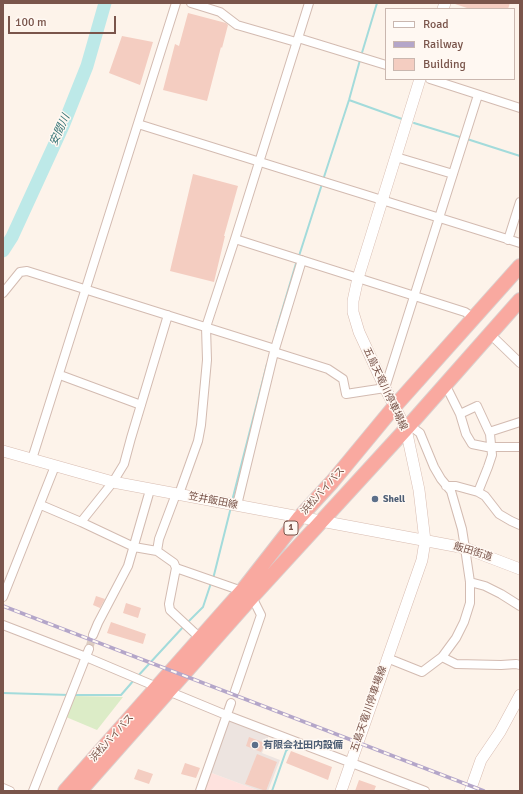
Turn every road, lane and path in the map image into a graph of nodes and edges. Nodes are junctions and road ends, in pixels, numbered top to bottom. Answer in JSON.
{"nodes":[{"id":1,"x":176,"y":3,"type":"edge"},
{"id":2,"x":191,"y":3,"type":"edge"},
{"id":3,"x":309,"y":3,"type":"edge"},
{"id":4,"x":297,"y":40,"type":"junction"},
{"id":5,"x":385,"y":65,"type":"edge"},
{"id":6,"x":420,"y":80,"type":"edge"},
{"id":7,"x":433,"y":80,"type":"edge"},
{"id":8,"x":478,"y":95,"type":"junction"},
{"id":9,"x":520,"y":108,"type":"edge"},
{"id":10,"x":138,"y":124,"type":"junction"},
{"id":11,"x":396,"y":156,"type":"junction"},
{"id":12,"x":259,"y":162,"type":"junction"},
{"id":13,"x":453,"y":174,"type":"junction"},
{"id":14,"x":383,"y":201,"type":"junction"},
{"id":15,"x":520,"y":202,"type":"edge"},
{"id":16,"x":439,"y":218,"type":"junction"},
{"id":17,"x":235,"y":239,"type":"junction"},
{"id":18,"x":508,"y":240,"type":"junction"},
{"id":19,"x":520,"y":243,"type":"edge"},
{"id":20,"x":302,"y":260,"type":"junction"},
{"id":21,"x":520,"y":266,"type":"edge"},
{"id":22,"x":358,"y":278,"type":"junction"},
{"id":23,"x":86,"y":290,"type":"junction"},
{"id":24,"x":3,"y":292,"type":"edge"},
{"id":25,"x":415,"y":296,"type":"junction"},
{"id":26,"x":520,"y":300,"type":"edge"},
{"id":27,"x":168,"y":315,"type":"junction"},
{"id":28,"x":474,"y":318,"type":"junction"},
{"id":29,"x":206,"y":327,"type":"junction"},
{"id":30,"x":490,"y":334,"type":"junction"},
{"id":31,"x":275,"y":350,"type":"junction"},
{"id":32,"x":520,"y":362,"type":"edge"},
{"id":33,"x":60,"y":375,"type":"junction"},
{"id":34,"x":446,"y":384,"type":"junction"},
{"id":35,"x":385,"y":388,"type":"junction"},
{"id":36,"x":141,"y":404,"type":"junction"},
{"id":37,"x":394,"y":407,"type":"junction"},
{"id":38,"x":460,"y":414,"type":"junction"},
{"id":39,"x":520,"y":422,"type":"edge"},
{"id":40,"x":407,"y":427,"type":"junction"},
{"id":41,"x":489,"y":432,"type":"junction"},
{"id":42,"x":492,"y":447,"type":"junction"},
{"id":43,"x":520,"y":447,"type":"edge"},
{"id":44,"x":3,"y":451,"type":"edge"},
{"id":45,"x":32,"y":459,"type":"junction"},
{"id":46,"x":55,"y":466,"type":"junction"},
{"id":47,"x":113,"y":482,"type":"junction"},
{"id":48,"x":446,"y":486,"type":"junction"},
{"id":49,"x":150,"y":490,"type":"junction"},
{"id":50,"x":478,"y":492,"type":"junction"},
{"id":51,"x":177,"y":494,"type":"junction"},
{"id":52,"x":41,"y":505,"type":"junction"},
{"id":53,"x":233,"y":505,"type":"junction"},
{"id":54,"x":299,"y":518,"type":"junction"},
{"id":55,"x":322,"y":521,"type":"junction"},
{"id":56,"x":81,"y":522,"type":"junction"},
{"id":57,"x":520,"y":525,"type":"edge"},
{"id":58,"x":425,"y":541,"type":"junction"},
{"id":59,"x":134,"y":547,"type":"junction"},
{"id":60,"x":465,"y":548,"type":"junction"},
{"id":61,"x":157,"y":551,"type":"junction"},
{"id":62,"x":176,"y":568,"type":"junction"},
{"id":63,"x":520,"y":569,"type":"edge"},
{"id":64,"x":470,"y":582,"type":"junction"},
{"id":65,"x":4,"y":593,"type":"edge"},
{"id":66,"x":246,"y":594,"type":"junction"},
{"id":67,"x":520,"y":606,"type":"edge"},
{"id":68,"x":3,"y":625,"type":"edge"},
{"id":69,"x":93,"y":636,"type":"tunnel mouth"},
{"id":70,"x":200,"y":638,"type":"junction"},
{"id":71,"x":87,"y":653,"type":"junction"},
{"id":72,"x":442,"y":657,"type":"junction"},
{"id":73,"x":387,"y":658,"type":"junction"},
{"id":74,"x":520,"y":665,"type":"edge"},
{"id":75,"x":163,"y":689,"type":"junction"},
{"id":76,"x":235,"y":691,"type":"dead end"},
{"id":77,"x":520,"y":695,"type":"edge"},
{"id":78,"x":231,"y":704,"type":"dead end"},
{"id":79,"x":226,"y":715,"type":"junction"},
{"id":80,"x":351,"y":763,"type":"junction"},
{"id":81,"x":3,"y":788,"type":"edge"},
{"id":82,"x":10,"y":791,"type":"edge"},
{"id":83,"x":33,"y":791,"type":"edge"},
{"id":84,"x":65,"y":791,"type":"edge"},
{"id":85,"x":80,"y":791,"type":"edge"},
{"id":86,"x":200,"y":791,"type":"edge"},
{"id":87,"x":341,"y":791,"type":"edge"},
{"id":88,"x":425,"y":791,"type":"edge"},
{"id":89,"x":470,"y":791,"type":"edge"}],
"edges":[{"from":1,"to":10,"type":"street"},
{"from":2,"to":4,"type":"street"},
{"from":3,"to":4,"type":"street"},
{"from":4,"to":5,"type":"street"},
{"from":4,"to":12,"type":"street"},
{"from":6,"to":11,"type":"main road","name":"五島天竜川停車場線"},
{"from":7,"to":8,"type":"street"},
{"from":8,"to":9,"type":"street"},
{"from":8,"to":13,"type":"street"},
{"from":10,"to":12,"type":"street"},
{"from":10,"to":23,"type":"street"},
{"from":11,"to":13,"type":"street"},
{"from":11,"to":14,"type":"main road","name":"五島天竜川停車場線"},
{"from":12,"to":14,"type":"street"},
{"from":12,"to":17,"type":"street"},
{"from":13,"to":16,"type":"street"},
{"from":14,"to":16,"type":"street"},
{"from":14,"to":22,"type":"main road","name":"五島天竜川停車場線"},
{"from":15,"to":18,"type":"street"},
{"from":16,"to":18,"type":"street"},
{"from":16,"to":25,"type":"street"},
{"from":17,"to":20,"type":"street"},
{"from":17,"to":29,"type":"street"},
{"from":18,"to":19,"type":"street"},
{"from":20,"to":22,"type":"street"},
{"from":20,"to":31,"type":"street"},
{"from":21,"to":28,"type":"highway","name":"浜松バイパス","number":"1"},
{"from":22,"to":25,"type":"street"},
{"from":22,"to":35,"type":"main road","name":"五島天竜川停車場線"},
{"from":23,"to":24,"type":"street"},
{"from":23,"to":27,"type":"street"},
{"from":23,"to":33,"type":"street"},
{"from":25,"to":28,"type":"street"},
{"from":25,"to":35,"type":"street"},
{"from":26,"to":30,"type":"highway","name":"浜松バイパス","number":"1"},
{"from":27,"to":29,"type":"street"},
{"from":27,"to":36,"type":"street"},
{"from":28,"to":37,"type":"highway","name":"浜松バイパス","number":"1"},
{"from":29,"to":31,"type":"street"},
{"from":29,"to":51,"type":"street"},
{"from":30,"to":32,"type":"street"},
{"from":30,"to":34,"type":"highway","name":"浜松バイパス","number":"1"},
{"from":31,"to":35,"type":"street"},
{"from":31,"to":53,"type":"street"},
{"from":33,"to":36,"type":"street"},
{"from":33,"to":45,"type":"street"},
{"from":34,"to":38,"type":"street"},
{"from":34,"to":40,"type":"highway","name":"浜松バイパス","number":"1"},
{"from":35,"to":37,"type":"main road","name":"五島天竜川停車場線"},
{"from":36,"to":47,"type":"street"},
{"from":37,"to":40,"type":"main road","name":"五島天竜川停車場線"},
{"from":37,"to":54,"type":"highway","name":"浜松バイパス","number":"1"},
{"from":38,"to":41,"type":"street"},
{"from":38,"to":42,"type":"street"},
{"from":39,"to":41,"type":"street"},
{"from":40,"to":48,"type":"street"},
{"from":40,"to":55,"type":"highway","name":"浜松バイパス","number":"1"},
{"from":40,"to":58,"type":"main road","name":"五島天竜川停車場線"},
{"from":41,"to":42,"type":"street"},
{"from":42,"to":43,"type":"street"},
{"from":42,"to":50,"type":"street"},
{"from":44,"to":45,"type":"main road","name":"笠井飯田線"},
{"from":45,"to":46,"type":"main road","name":"笠井飯田線"},
{"from":46,"to":47,"type":"main road","name":"笠井飯田線"},
{"from":46,"to":52,"type":"street"},
{"from":47,"to":49,"type":"main road","name":"笠井飯田線"},
{"from":47,"to":56,"type":"street"},
{"from":48,"to":50,"type":"street"},
{"from":48,"to":60,"type":"street"},
{"from":49,"to":51,"type":"main road","name":"笠井飯田線"},
{"from":49,"to":59,"type":"street"},
{"from":50,"to":57,"type":"street"},
{"from":51,"to":53,"type":"main road","name":"笠井飯田線"},
{"from":51,"to":61,"type":"street"},
{"from":52,"to":56,"type":"street"},
{"from":52,"to":65,"type":"street"},
{"from":53,"to":54,"type":"main road","name":"笠井飯田線"},
{"from":54,"to":55,"type":"main road","name":"笠井飯田線"},
{"from":54,"to":66,"type":"highway","name":"浜松バイパス","number":"1"},
{"from":55,"to":58,"type":"main road","name":"笠井飯田線"},
{"from":55,"to":66,"type":"highway","name":"浜松バイパス","number":"1"},
{"from":56,"to":59,"type":"street"},
{"from":58,"to":60,"type":"main road","name":"飯田街道"},
{"from":58,"to":73,"type":"main road","name":"五島天竜川停車場線"},
{"from":59,"to":61,"type":"street"},
{"from":59,"to":69,"type":"street"},
{"from":60,"to":63,"type":"main road","name":"飯田街道"},
{"from":60,"to":64,"type":"street"},
{"from":61,"to":62,"type":"street"},
{"from":62,"to":66,"type":"street"},
{"from":62,"to":70,"type":"street"},
{"from":64,"to":67,"type":"street"},
{"from":64,"to":72,"type":"street"},
{"from":66,"to":70,"type":"highway","name":"浜松バイパス","number":"1"},
{"from":66,"to":75,"type":"highway","name":"浜松バイパス","number":"1"},
{"from":66,"to":76,"type":"street"},
{"from":68,"to":71,"type":"street"},
{"from":70,"to":75,"type":"highway","name":"浜松バイパス","number":"1"},
{"from":71,"to":75,"type":"street"},
{"from":71,"to":83,"type":"street"},
{"from":72,"to":73,"type":"street"},
{"from":72,"to":74,"type":"street"},
{"from":73,"to":80,"type":"main road","name":"五島天竜川停車場線"},
{"from":75,"to":79,"type":"street"},
{"from":75,"to":84,"type":"highway","name":"浜松バイパス","number":"1"},
{"from":75,"to":85,"type":"highway","name":"浜松バイパス","number":"1"},
{"from":77,"to":89,"type":"main road"},
{"from":78,"to":79,"type":"street"},
{"from":79,"to":80,"type":"street"},
{"from":79,"to":86,"type":"street"},
{"from":80,"to":87,"type":"main road","name":"五島天竜川停車場線"},
{"from":80,"to":88,"type":"street"},
{"from":81,"to":82,"type":"street"}]}
